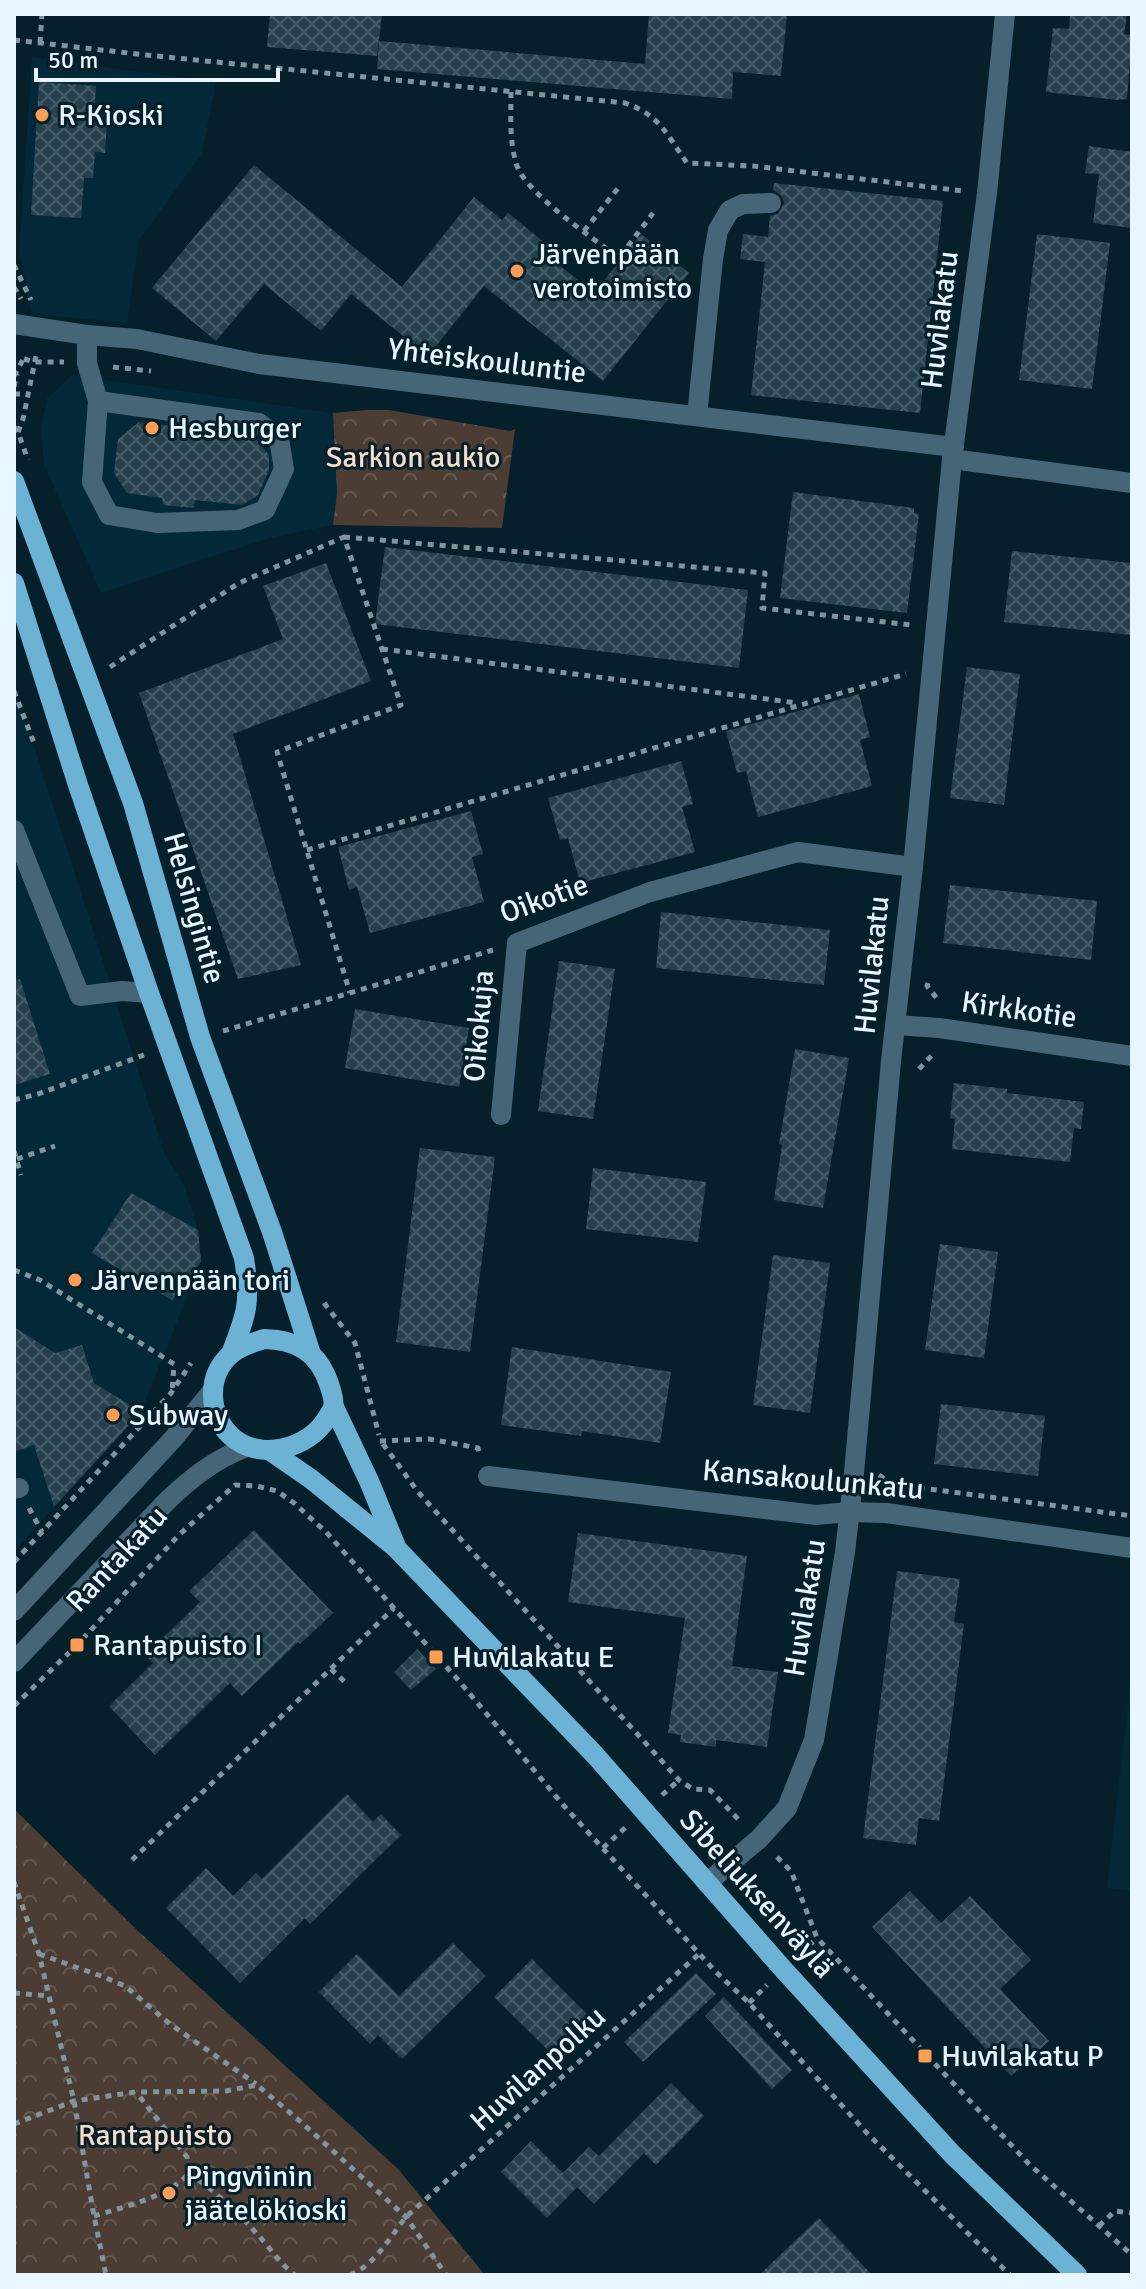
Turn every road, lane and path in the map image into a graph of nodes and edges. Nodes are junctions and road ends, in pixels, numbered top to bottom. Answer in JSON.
{"nodes":[{"id":1,"x":42,"y":14,"type":"edge"},
{"id":2,"x":1005,"y":14,"type":"edge"},
{"id":3,"x":14,"y":40,"type":"edge"},
{"id":4,"x":40,"y":43,"type":"junction"},
{"id":5,"x":511,"y":92,"type":"junction"},
{"id":6,"x":619,"y":187,"type":"dead end"},
{"id":7,"x":987,"y":193,"type":"junction"},
{"id":8,"x":771,"y":203,"type":"dead end"},
{"id":9,"x":653,"y":213,"type":"dead end"},
{"id":10,"x":584,"y":231,"type":"junction"},
{"id":11,"x":14,"y":265,"type":"edge"},
{"id":12,"x":33,"y":304,"type":"dead end"},
{"id":13,"x":14,"y":324,"type":"edge"},
{"id":14,"x":87,"y":335,"type":"junction"},
{"id":15,"x":38,"y":347,"type":"dead end"},
{"id":16,"x":26,"y":351,"type":"dead end"},
{"id":17,"x":24,"y":359,"type":"junction"},
{"id":18,"x":34,"y":362,"type":"junction"},
{"id":19,"x":15,"y":375,"type":"edge"},
{"id":20,"x":14,"y":387,"type":"edge"},
{"id":21,"x":14,"y":394,"type":"edge"},
{"id":22,"x":27,"y":394,"type":"junction"},
{"id":23,"x":98,"y":401,"type":"junction"},
{"id":24,"x":697,"y":416,"type":"junction"},
{"id":25,"x":16,"y":429,"type":"edge"},
{"id":26,"x":953,"y":453,"type":"junction"},
{"id":27,"x":14,"y":481,"type":"edge"},
{"id":28,"x":1132,"y":483,"type":"edge"},
{"id":29,"x":344,"y":537,"type":"junction"},
{"id":30,"x":14,"y":583,"type":"edge"},
{"id":31,"x":20,"y":618,"type":"edge"},
{"id":32,"x":916,"y":626,"type":"dead end"},
{"id":33,"x":382,"y":649,"type":"junction"},
{"id":34,"x":102,"y":672,"type":"dead end"},
{"id":35,"x":910,"y":672,"type":"dead end"},
{"id":36,"x":803,"y":704,"type":"junction"},
{"id":37,"x":14,"y":830,"type":"edge"},
{"id":38,"x":307,"y":850,"type":"junction"},
{"id":39,"x":913,"y":867,"type":"junction"},
{"id":40,"x":517,"y":943,"type":"junction"},
{"id":41,"x":149,"y":993,"type":"junction"},
{"id":42,"x":350,"y":993,"type":"junction"},
{"id":43,"x":896,"y":1025,"type":"junction"},
{"id":44,"x":200,"y":1037,"type":"junction"},
{"id":45,"x":170,"y":1048,"type":"junction"},
{"id":46,"x":936,"y":1051,"type":"dead end"},
{"id":47,"x":1132,"y":1056,"type":"edge"},
{"id":48,"x":915,"y":1079,"type":"dead end"},
{"id":49,"x":14,"y":1100,"type":"edge"},
{"id":50,"x":501,"y":1115,"type":"dead end"},
{"id":51,"x":55,"y":1146,"type":"dead end"},
{"id":52,"x":14,"y":1151,"type":"edge"},
{"id":53,"x":17,"y":1159,"type":"junction"},
{"id":54,"x":21,"y":1175,"type":"dead end"},
{"id":55,"x":14,"y":1270,"type":"edge"},
{"id":56,"x":319,"y":1290,"type":"dead end"},
{"id":57,"x":231,"y":1354,"type":"junction"},
{"id":58,"x":311,"y":1354,"type":"junction"},
{"id":59,"x":195,"y":1358,"type":"dead end"},
{"id":60,"x":213,"y":1390,"type":"junction"},
{"id":61,"x":171,"y":1393,"type":"junction"},
{"id":62,"x":334,"y":1407,"type":"junction"},
{"id":63,"x":381,"y":1441,"type":"junction"},
{"id":64,"x":247,"y":1447,"type":"junction"},
{"id":65,"x":269,"y":1450,"type":"junction"},
{"id":66,"x":355,"y":1452,"type":"junction"},
{"id":67,"x":875,"y":1462,"type":"dead end"},
{"id":68,"x":488,"y":1476,"type":"joint"},
{"id":69,"x":311,"y":1479,"type":"junction"},
{"id":70,"x":294,"y":1503,"type":"junction"},
{"id":71,"x":849,"y":1512,"type":"junction"},
{"id":72,"x":1132,"y":1516,"type":"edge"},
{"id":73,"x":396,"y":1548,"type":"junction"},
{"id":74,"x":1132,"y":1548,"type":"edge"},
{"id":75,"x":14,"y":1562,"type":"edge"},
{"id":76,"x":394,"y":1608,"type":"junction"},
{"id":77,"x":14,"y":1611,"type":"edge"},
{"id":78,"x":14,"y":1662,"type":"edge"},
{"id":79,"x":331,"y":1669,"type":"junction"},
{"id":80,"x":346,"y":1683,"type":"dead end"},
{"id":81,"x":14,"y":1706,"type":"edge"},
{"id":82,"x":710,"y":1790,"type":"dead end"},
{"id":83,"x":132,"y":1860,"type":"dead end"},
{"id":84,"x":791,"y":1871,"type":"dead end"},
{"id":85,"x":14,"y":1882,"type":"edge"},
{"id":86,"x":707,"y":1883,"type":"junction"},
{"id":87,"x":39,"y":1954,"type":"junction"},
{"id":88,"x":699,"y":1954,"type":"junction"},
{"id":89,"x":14,"y":1993,"type":"edge"},
{"id":90,"x":49,"y":1996,"type":"junction"},
{"id":91,"x":257,"y":2085,"type":"junction"},
{"id":92,"x":136,"y":2092,"type":"junction"},
{"id":93,"x":74,"y":2101,"type":"junction"},
{"id":94,"x":14,"y":2124,"type":"edge"},
{"id":95,"x":189,"y":2173,"type":"junction"},
{"id":96,"x":1132,"y":2213,"type":"edge"},
{"id":97,"x":94,"y":2216,"type":"junction"},
{"id":98,"x":406,"y":2217,"type":"junction"},
{"id":99,"x":1099,"y":2226,"type":"junction"},
{"id":100,"x":1132,"y":2255,"type":"edge"},
{"id":101,"x":106,"y":2275,"type":"edge"},
{"id":102,"x":295,"y":2275,"type":"edge"},
{"id":103,"x":350,"y":2275,"type":"edge"},
{"id":104,"x":446,"y":2275,"type":"edge"},
{"id":105,"x":1010,"y":2275,"type":"edge"},
{"id":106,"x":1077,"y":2275,"type":"edge"}],
"edges":[{"from":1,"to":4,"type":"path"},
{"from":2,"to":7,"type":"street","name":"Huvilakatu"},
{"from":3,"to":4,"type":"path"},
{"from":4,"to":5,"type":"path"},
{"from":5,"to":7,"type":"path"},
{"from":5,"to":10,"type":"path"},
{"from":6,"to":10,"type":"path"},
{"from":7,"to":26,"type":"street","name":"Huvilakatu"},
{"from":8,"to":24,"type":"street"},
{"from":9,"to":10,"type":"path"},
{"from":11,"to":12,"type":"path"},
{"from":13,"to":14,"type":"street","name":"Yhteiskouluntie"},
{"from":14,"to":23,"type":"street"},
{"from":14,"to":24,"type":"street","name":"Yhteiskouluntie"},
{"from":15,"to":18,"type":"path"},
{"from":16,"to":17,"type":"path"},
{"from":17,"to":18,"type":"path"},
{"from":17,"to":19,"type":"path"},
{"from":18,"to":22,"type":"path"},
{"from":19,"to":20,"type":"path"},
{"from":21,"to":22,"type":"path"},
{"from":22,"to":25,"type":"path"},
{"from":23,"to":23,"type":"street"},
{"from":24,"to":26,"type":"street","name":"Yhteiskouluntie"},
{"from":26,"to":28,"type":"street","name":"Yhteiskouluntie"},
{"from":26,"to":39,"type":"street","name":"Huvilakatu"},
{"from":27,"to":44,"type":"main road","name":"Helsingintie"},
{"from":29,"to":32,"type":"path"},
{"from":29,"to":33,"type":"path"},
{"from":29,"to":34,"type":"path"},
{"from":30,"to":31,"type":"main road"},
{"from":31,"to":41,"type":"main road"},
{"from":33,"to":36,"type":"path"},
{"from":33,"to":38,"type":"path"},
{"from":35,"to":36,"type":"path"},
{"from":36,"to":38,"type":"path"},
{"from":37,"to":41,"type":"street"},
{"from":38,"to":42,"type":"path"},
{"from":39,"to":40,"type":"street","name":"Oikotie"},
{"from":39,"to":43,"type":"street","name":"Huvilakatu"},
{"from":40,"to":42,"type":"path","name":"Oikotie"},
{"from":40,"to":50,"type":"street","name":"Oikokuja"},
{"from":41,"to":45,"type":"main road"},
{"from":42,"to":44,"type":"path","name":"Oikotie"},
{"from":43,"to":47,"type":"street","name":"Kirkkotie"},
{"from":43,"to":71,"type":"street","name":"Huvilakatu"},
{"from":44,"to":58,"type":"main road","name":"Helsingintie"},
{"from":45,"to":49,"type":"path"},
{"from":45,"to":57,"type":"main road"},
{"from":46,"to":48,"type":"path"},
{"from":51,"to":53,"type":"path"},
{"from":52,"to":53,"type":"path"},
{"from":53,"to":54,"type":"path"},
{"from":55,"to":61,"type":"path"},
{"from":56,"to":63,"type":"path"},
{"from":57,"to":58,"type":"main road"},
{"from":57,"to":60,"type":"main road"},
{"from":58,"to":62,"type":"main road"},
{"from":59,"to":61,"type":"path"},
{"from":60,"to":64,"type":"main road"},
{"from":60,"to":77,"type":"street","name":"Rantakatu"},
{"from":61,"to":75,"type":"path"},
{"from":62,"to":65,"type":"main road"},
{"from":62,"to":66,"type":"main road","name":"Sibeliuksenväylä"},
{"from":63,"to":66,"type":"path"},
{"from":63,"to":68,"type":"path"},
{"from":63,"to":82,"type":"path"},
{"from":64,"to":65,"type":"main road"},
{"from":64,"to":78,"type":"street","name":"Rantakatu"},
{"from":65,"to":69,"type":"main road","name":"Sibeliuksenväylä"},
{"from":66,"to":73,"type":"main road","name":"Sibeliuksenväylä"},
{"from":67,"to":72,"type":"path"},
{"from":68,"to":71,"type":"street","name":"Kansakoulunkatu"},
{"from":69,"to":70,"type":"path"},
{"from":69,"to":73,"type":"main road","name":"Sibeliuksenväylä"},
{"from":70,"to":76,"type":"path"},
{"from":70,"to":81,"type":"path","name":"Rantakatu"},
{"from":71,"to":74,"type":"street","name":"Kansakoulunkatu"},
{"from":71,"to":86,"type":"street","name":"Huvilakatu"},
{"from":73,"to":86,"type":"main road","name":"Sibeliuksenväylä"},
{"from":76,"to":79,"type":"path"},
{"from":76,"to":88,"type":"path"},
{"from":79,"to":80,"type":"path"},
{"from":79,"to":83,"type":"path"},
{"from":84,"to":99,"type":"path"},
{"from":85,"to":87,"type":"path"},
{"from":86,"to":106,"type":"main road","name":"Sibeliuksenväylä"},
{"from":87,"to":90,"type":"path"},
{"from":87,"to":91,"type":"path"},
{"from":88,"to":98,"type":"path","name":"Huvilanpolku"},
{"from":88,"to":105,"type":"path"},
{"from":89,"to":90,"type":"path"},
{"from":90,"to":93,"type":"path"},
{"from":91,"to":92,"type":"path"},
{"from":91,"to":98,"type":"path"},
{"from":92,"to":93,"type":"path"},
{"from":92,"to":95,"type":"path"},
{"from":93,"to":94,"type":"path"},
{"from":93,"to":97,"type":"path"},
{"from":95,"to":97,"type":"path"},
{"from":95,"to":102,"type":"path"},
{"from":96,"to":99,"type":"path"},
{"from":97,"to":101,"type":"path"},
{"from":98,"to":103,"type":"path","name":"Huvilanpolku"},
{"from":98,"to":104,"type":"path"},
{"from":99,"to":100,"type":"path"}]}
